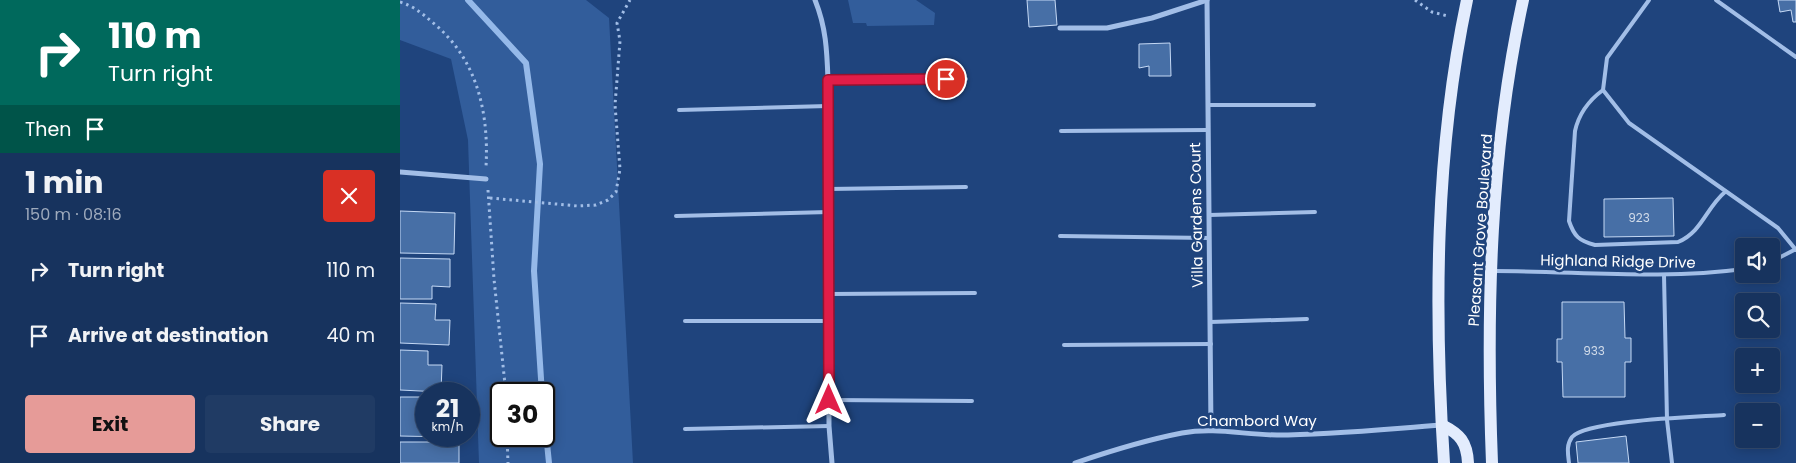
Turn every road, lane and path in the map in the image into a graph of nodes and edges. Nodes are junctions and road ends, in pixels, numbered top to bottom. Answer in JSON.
{"nodes":[{"id":1,"x":630,"y":0,"type":"edge"},
{"id":2,"x":815,"y":0,"type":"edge"},
{"id":3,"x":1207,"y":0,"type":"edge"},
{"id":4,"x":1416,"y":0,"type":"edge"},
{"id":5,"x":1467,"y":0,"type":"edge"},
{"id":6,"x":1523,"y":0,"type":"edge"},
{"id":7,"x":1649,"y":0,"type":"edge"},
{"id":8,"x":1718,"y":0,"type":"edge"},
{"id":9,"x":1463,"y":20,"type":"junction"},
{"id":10,"x":1060,"y":28,"type":"dead end"},
{"id":11,"x":1796,"y":58,"type":"edge"},
{"id":12,"x":966,"y":79,"type":"dead end"},
{"id":13,"x":828,"y":80,"type":"junction"},
{"id":14,"x":1603,"y":90,"type":"junction"},
{"id":15,"x":1208,"y":105,"type":"junction"},
{"id":16,"x":1314,"y":105,"type":"dead end"},
{"id":17,"x":828,"y":106,"type":"junction"},
{"id":18,"x":679,"y":110,"type":"dead end"},
{"id":19,"x":1208,"y":130,"type":"junction"},
{"id":20,"x":1061,"y":131,"type":"dead end"},
{"id":21,"x":400,"y":172,"type":"edge"},
{"id":22,"x":486,"y":179,"type":"dead end"},
{"id":23,"x":966,"y":187,"type":"dead end"},
{"id":24,"x":828,"y":189,"type":"junction"},
{"id":25,"x":1724,"y":192,"type":"junction"},
{"id":26,"x":490,"y":198,"type":"dead end"},
{"id":27,"x":829,"y":212,"type":"junction"},
{"id":28,"x":1314,"y":212,"type":"dead end"},
{"id":29,"x":1209,"y":215,"type":"junction"},
{"id":30,"x":676,"y":216,"type":"dead end"},
{"id":31,"x":1060,"y":236,"type":"dead end"},
{"id":32,"x":1209,"y":238,"type":"junction"},
{"id":33,"x":1796,"y":250,"type":"edge"},
{"id":34,"x":1780,"y":258,"type":"edge"},
{"id":35,"x":1735,"y":270,"type":"edge"},
{"id":36,"x":1491,"y":271,"type":"junction"},
{"id":37,"x":1664,"y":275,"type":"junction"},
{"id":38,"x":975,"y":293,"type":"dead end"},
{"id":39,"x":829,"y":294,"type":"junction"},
{"id":40,"x":1307,"y":319,"type":"dead end"},
{"id":41,"x":829,"y":321,"type":"junction"},
{"id":42,"x":685,"y":322,"type":"dead end"},
{"id":43,"x":1210,"y":322,"type":"junction"},
{"id":44,"x":1210,"y":344,"type":"junction"},
{"id":45,"x":1064,"y":345,"type":"dead end"},
{"id":46,"x":829,"y":400,"type":"junction"},
{"id":47,"x":972,"y":401,"type":"dead end"},
{"id":48,"x":1724,"y":415,"type":"dead end"},
{"id":49,"x":1668,"y":420,"type":"junction"},
{"id":50,"x":1442,"y":425,"type":"junction"},
{"id":51,"x":829,"y":426,"type":"junction"},
{"id":52,"x":685,"y":429,"type":"dead end"},
{"id":53,"x":1211,"y":430,"type":"junction"},
{"id":54,"x":507,"y":447,"type":"edge"},
{"id":55,"x":508,"y":463,"type":"edge"},
{"id":56,"x":832,"y":463,"type":"edge"},
{"id":57,"x":1076,"y":463,"type":"edge"},
{"id":58,"x":1444,"y":463,"type":"edge"},
{"id":59,"x":1468,"y":463,"type":"edge"},
{"id":60,"x":1492,"y":463,"type":"edge"},
{"id":61,"x":1569,"y":463,"type":"edge"},
{"id":62,"x":1672,"y":463,"type":"edge"}],
"edges":[{"from":1,"to":26,"type":"path"},
{"from":2,"to":13,"type":"street"},
{"from":3,"to":10,"type":"street"},
{"from":3,"to":15,"type":"street","name":"Villa Gardens Court"},
{"from":4,"to":9,"type":"path"},
{"from":5,"to":9,"type":"main road"},
{"from":6,"to":36,"type":"main road","name":"Pleasant Grove Boulevard"},
{"from":7,"to":14,"type":"lane"},
{"from":8,"to":11,"type":"lane"},
{"from":9,"to":50,"type":"main road"},
{"from":12,"to":13,"type":"lane"},
{"from":13,"to":17,"type":"street"},
{"from":14,"to":25,"type":"lane"},
{"from":14,"to":25,"type":"lane"},
{"from":15,"to":16,"type":"lane"},
{"from":15,"to":19,"type":"street","name":"Villa Gardens Court"},
{"from":17,"to":18,"type":"lane"},
{"from":17,"to":24,"type":"street"},
{"from":19,"to":20,"type":"lane"},
{"from":19,"to":29,"type":"street","name":"Villa Gardens Court"},
{"from":21,"to":22,"type":"street"},
{"from":23,"to":24,"type":"lane"},
{"from":24,"to":27,"type":"street"},
{"from":25,"to":33,"type":"lane"},
{"from":27,"to":30,"type":"lane"},
{"from":27,"to":39,"type":"street"},
{"from":28,"to":29,"type":"lane"},
{"from":29,"to":32,"type":"street","name":"Villa Gardens Court"},
{"from":31,"to":32,"type":"lane"},
{"from":32,"to":43,"type":"street","name":"Villa Gardens Court"},
{"from":33,"to":34,"type":"lane"},
{"from":35,"to":37,"type":"lane","name":"Highland Ridge Drive"},
{"from":36,"to":37,"type":"lane","name":"Highland Ridge Drive"},
{"from":36,"to":60,"type":"main road","name":"Pleasant Grove Boulevard"},
{"from":37,"to":49,"type":"lane"},
{"from":38,"to":39,"type":"lane"},
{"from":39,"to":41,"type":"street"},
{"from":40,"to":43,"type":"lane"},
{"from":41,"to":42,"type":"lane"},
{"from":41,"to":46,"type":"street"},
{"from":43,"to":44,"type":"street","name":"Villa Gardens Court"},
{"from":44,"to":45,"type":"lane"},
{"from":44,"to":53,"type":"street","name":"Villa Gardens Court"},
{"from":46,"to":47,"type":"lane"},
{"from":46,"to":51,"type":"street"},
{"from":48,"to":49,"type":"lane"},
{"from":49,"to":61,"type":"lane"},
{"from":49,"to":62,"type":"lane"},
{"from":50,"to":53,"type":"street","name":"Chambord Way"},
{"from":50,"to":58,"type":"main road"},
{"from":50,"to":59,"type":"main road"},
{"from":51,"to":52,"type":"lane"},
{"from":51,"to":56,"type":"street"},
{"from":53,"to":57,"type":"street","name":"Chambord Way"},
{"from":54,"to":55,"type":"path"}]}
